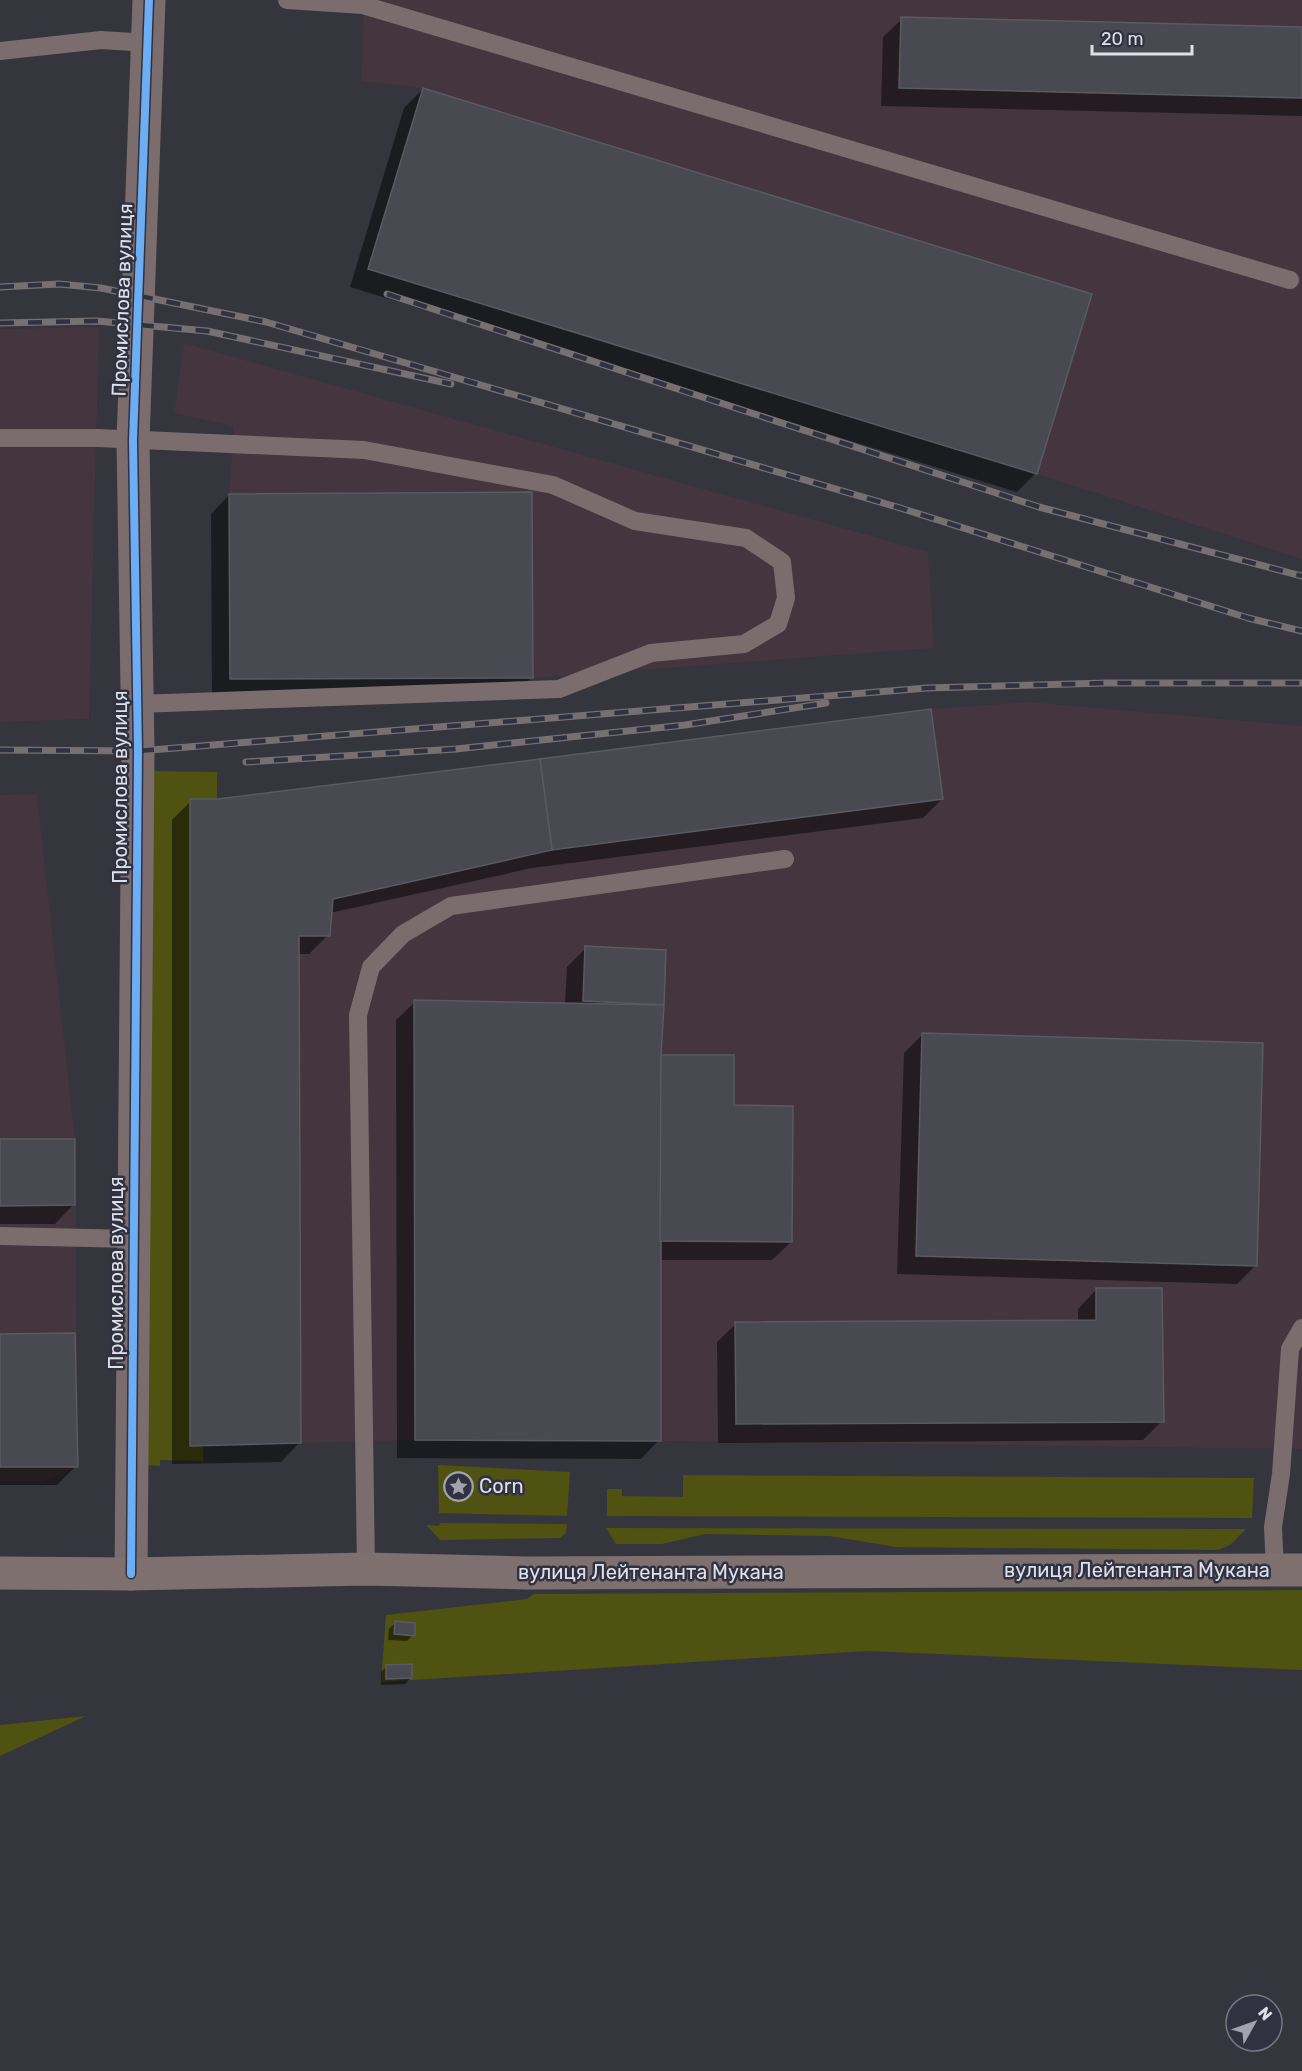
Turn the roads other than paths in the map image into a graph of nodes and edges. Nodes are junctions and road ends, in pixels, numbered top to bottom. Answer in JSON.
{"nodes":[{"id":1,"x":149,"y":0,"type":"edge"},
{"id":2,"x":287,"y":0,"type":"edge"},
{"id":3,"x":148,"y":42,"type":"junction"},
{"id":4,"x":0,"y":51,"type":"edge"},
{"id":5,"x":1290,"y":280,"type":"dead end"},
{"id":6,"x":0,"y":438,"type":"edge"},
{"id":7,"x":133,"y":441,"type":"junction"},
{"id":8,"x":137,"y":704,"type":"junction"},
{"id":9,"x":785,"y":859,"type":"dead end"},
{"id":10,"x":0,"y":1236,"type":"edge"},
{"id":11,"x":132,"y":1239,"type":"junction"},
{"id":12,"x":1302,"y":1328,"type":"edge"},
{"id":13,"x":366,"y":1569,"type":"junction"},
{"id":14,"x":1289,"y":1570,"type":"edge"},
{"id":15,"x":0,"y":1573,"type":"edge"},
{"id":16,"x":131,"y":1574,"type":"junction"}],
"edges":[{"from":1,"to":3,"type":"street","name":"Промислова вулиця"},
{"from":2,"to":5,"type":"lane"},
{"from":3,"to":4,"type":"lane"},
{"from":3,"to":7,"type":"street","name":"Промислова вулиця"},
{"from":6,"to":7,"type":"lane"},
{"from":7,"to":8,"type":"street","name":"Промислова вулиця"},
{"from":7,"to":8,"type":"lane"},
{"from":8,"to":11,"type":"street","name":"Промислова вулиця"},
{"from":9,"to":13,"type":"lane"},
{"from":10,"to":11,"type":"lane"},
{"from":11,"to":16,"type":"street","name":"Промислова вулиця"},
{"from":12,"to":14,"type":"lane"},
{"from":13,"to":14,"type":"main road","name":"вулиця Лейтенанта Мукана"},
{"from":13,"to":16,"type":"main road","name":"вулиця Лейтенанта Мукана"},
{"from":15,"to":16,"type":"main road","name":"вулиця Лейтенанта Мукана"}]}
